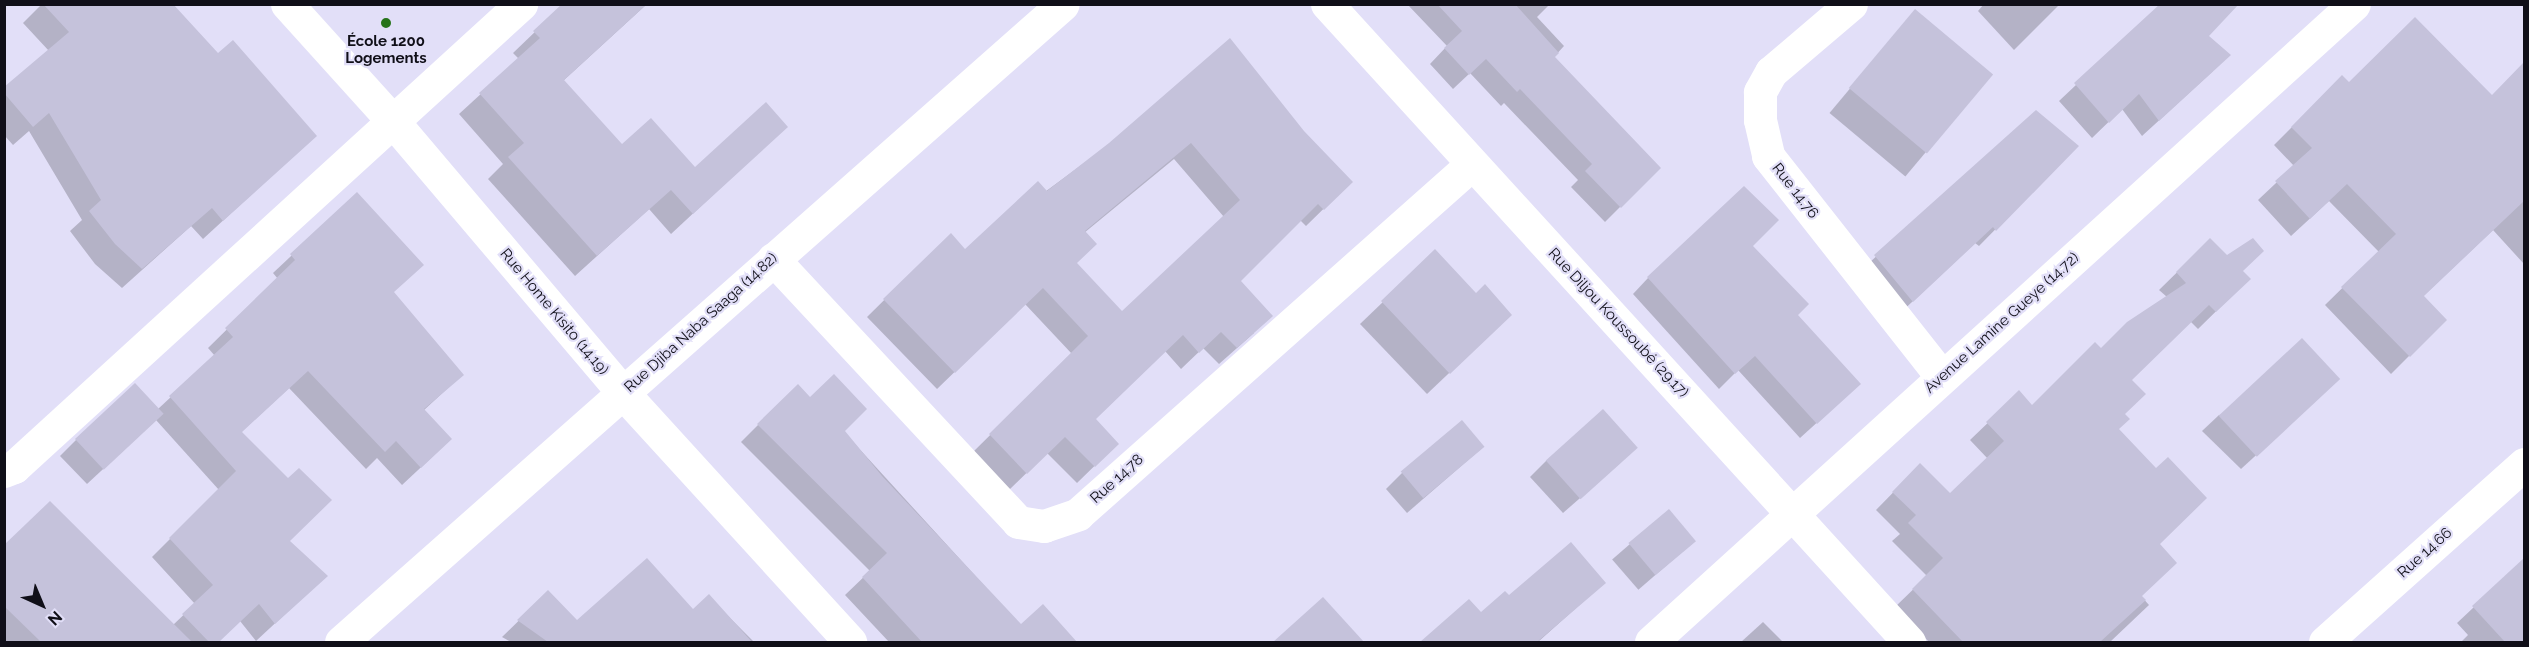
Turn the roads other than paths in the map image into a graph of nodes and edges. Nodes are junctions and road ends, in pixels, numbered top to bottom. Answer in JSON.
{"nodes":[{"id":1,"x":287,"y":4,"type":"edge"},
{"id":2,"x":521,"y":4,"type":"edge"},
{"id":3,"x":1063,"y":4,"type":"edge"},
{"id":4,"x":1326,"y":4,"type":"edge"},
{"id":5,"x":1851,"y":4,"type":"edge"},
{"id":6,"x":2354,"y":4,"type":"edge"},
{"id":7,"x":391,"y":119,"type":"junction"},
{"id":8,"x":1472,"y":164,"type":"junction"},
{"id":9,"x":773,"y":259,"type":"junction"},
{"id":10,"x":1942,"y":377,"type":"junction"},
{"id":11,"x":623,"y":393,"type":"junction"},
{"id":12,"x":2524,"y":464,"type":"edge"},
{"id":13,"x":4,"y":471,"type":"edge"},
{"id":14,"x":1795,"y":516,"type":"junction"},
{"id":15,"x":341,"y":642,"type":"edge"},
{"id":16,"x":849,"y":642,"type":"edge"},
{"id":17,"x":1652,"y":642,"type":"edge"},
{"id":18,"x":1909,"y":642,"type":"edge"},
{"id":19,"x":2325,"y":642,"type":"edge"}],
"edges":[{"from":1,"to":7,"type":"street","name":"Rue Home Kisito (14.19)"},
{"from":2,"to":7,"type":"street"},
{"from":3,"to":9,"type":"street","name":"Rue Djiba Naba Saaga (14.82)"},
{"from":4,"to":8,"type":"street","name":"Rue Diljou Koussoubé (29.17)"},
{"from":5,"to":10,"type":"street","name":"Rue 14.76"},
{"from":6,"to":10,"type":"street","name":"Avenue Lamine Gueye (14.72)"},
{"from":7,"to":11,"type":"street","name":"Rue Home Kisito (14.19)"},
{"from":7,"to":13,"type":"street"},
{"from":8,"to":9,"type":"street","name":"Rue 14.78"},
{"from":8,"to":14,"type":"street","name":"Rue Diljou Koussoubé (29.17)"},
{"from":9,"to":11,"type":"street","name":"Rue Djiba Naba Saaga (14.82)"},
{"from":10,"to":14,"type":"street","name":"Avenue Lamine Gueye (14.72)"},
{"from":11,"to":15,"type":"street","name":"Rue Djiba Naba Saaga (14.82)"},
{"from":11,"to":16,"type":"street","name":"Rue Home Kisito (14.19)"},
{"from":12,"to":19,"type":"street","name":"Rue 14.66"},
{"from":14,"to":17,"type":"street","name":"Avenue Lamine Gueye (14.72)"},
{"from":14,"to":18,"type":"street","name":"Rue Diljou Koussoubé (29.17)"}]}
